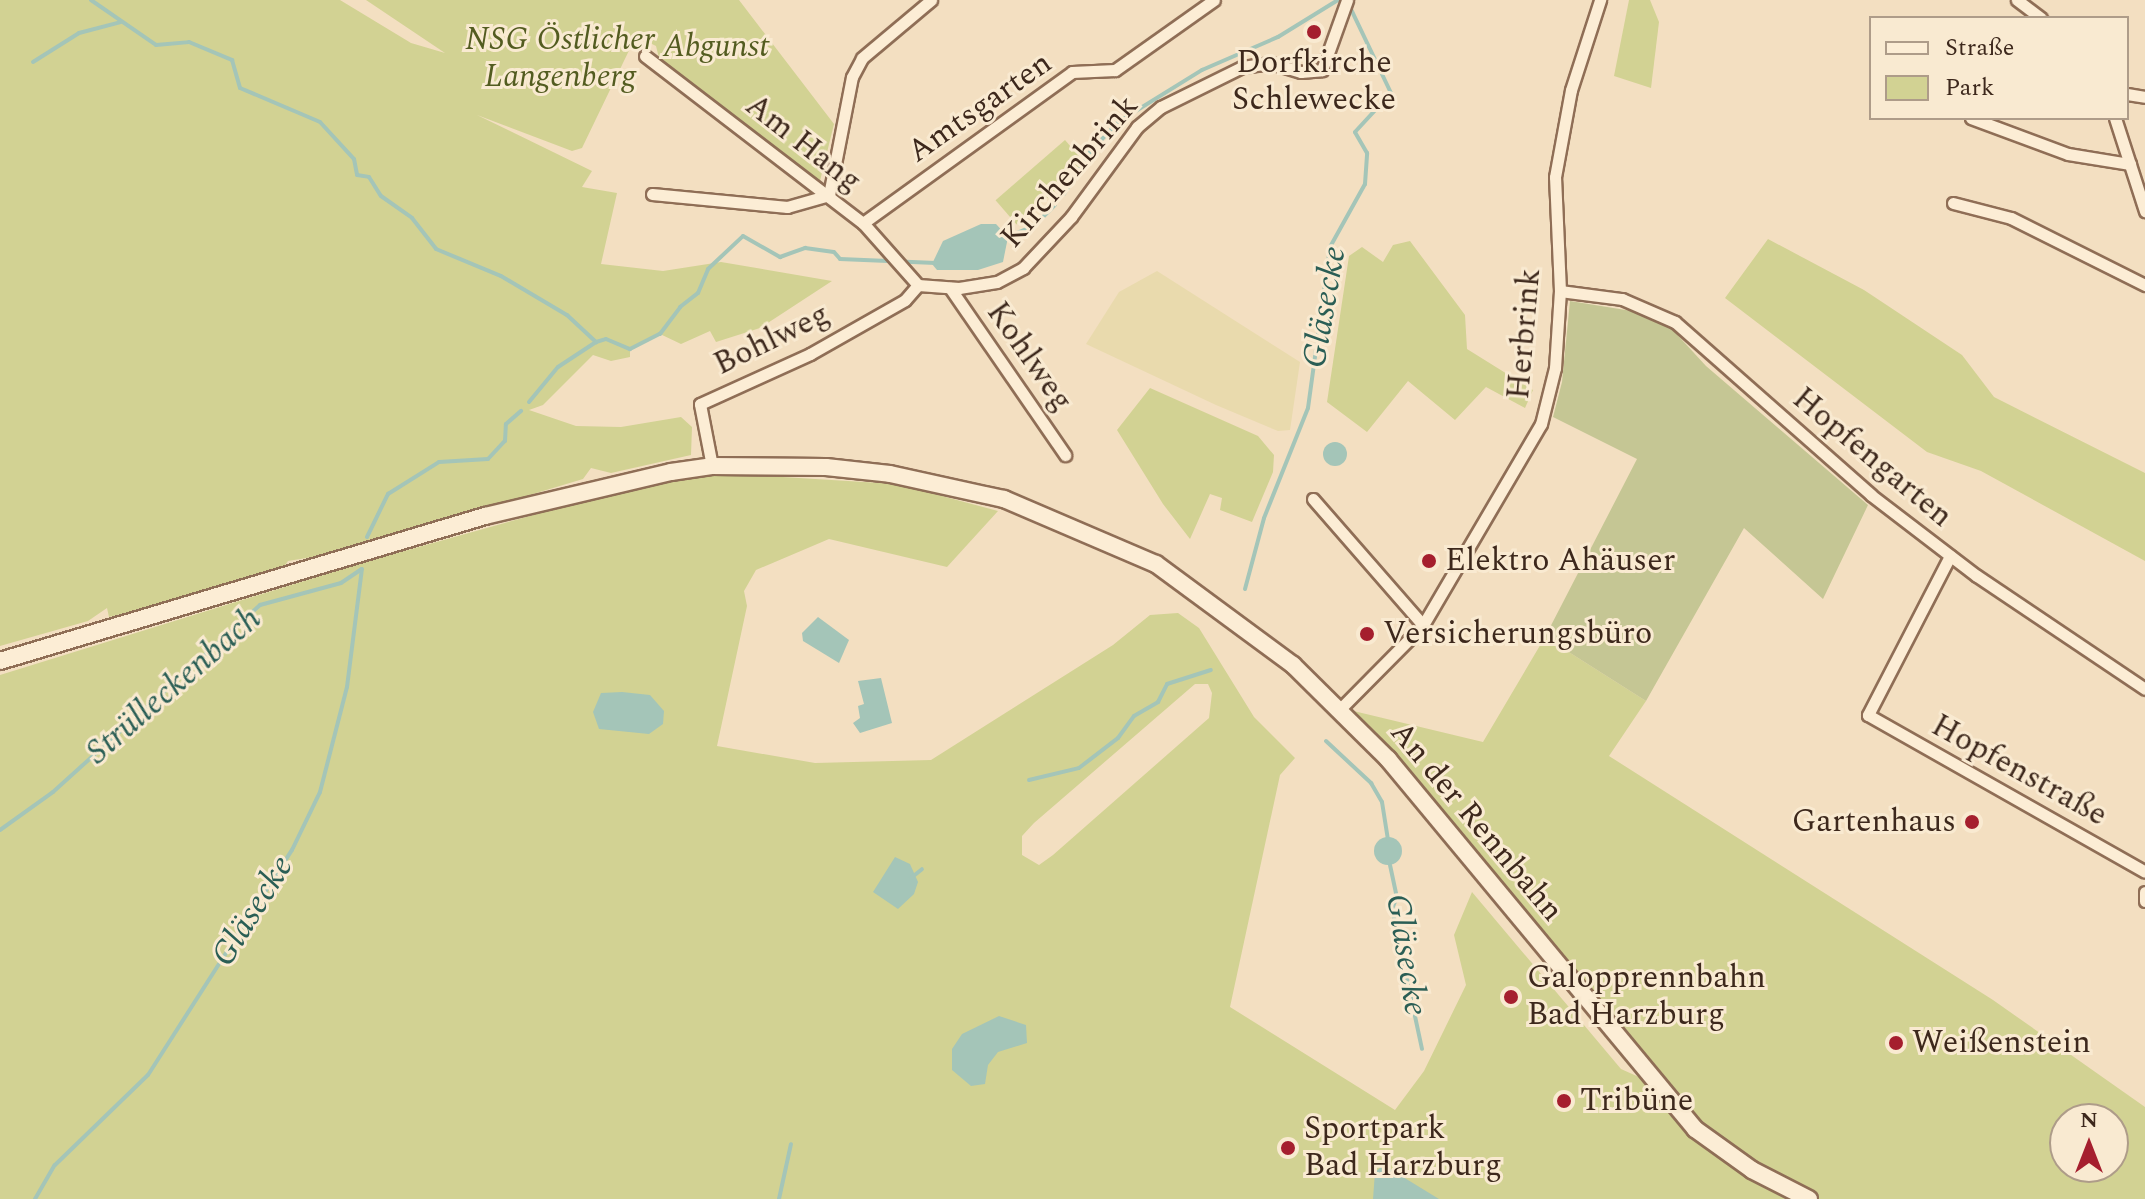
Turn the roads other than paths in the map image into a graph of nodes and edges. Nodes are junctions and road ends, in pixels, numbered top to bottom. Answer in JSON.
{"nodes":[{"id":1,"x":931,"y":0,"type":"edge"},
{"id":2,"x":1214,"y":0,"type":"edge"},
{"id":3,"x":1600,"y":0,"type":"edge"},
{"id":4,"x":2017,"y":0,"type":"edge"},
{"id":5,"x":1345,"y":3,"type":"edge"},
{"id":6,"x":2038,"y":16,"type":"edge"},
{"id":7,"x":645,"y":56,"type":"dead end"},
{"id":8,"x":1976,"y":120,"type":"edge"},
{"id":9,"x":2116,"y":120,"type":"edge"},
{"id":10,"x":2130,"y":164,"type":"junction"},
{"id":11,"x":652,"y":194,"type":"dead end"},
{"id":12,"x":829,"y":195,"type":"junction"},
{"id":13,"x":1953,"y":203,"type":"dead end"},
{"id":14,"x":2145,"y":211,"type":"edge"},
{"id":15,"x":863,"y":223,"type":"junction"},
{"id":16,"x":918,"y":285,"type":"junction"},
{"id":17,"x":2145,"y":285,"type":"edge"},
{"id":18,"x":950,"y":288,"type":"junction"},
{"id":19,"x":1560,"y":291,"type":"junction"},
{"id":20,"x":1065,"y":455,"type":"dead end"},
{"id":21,"x":712,"y":466,"type":"junction"},
{"id":22,"x":1313,"y":499,"type":"dead end"},
{"id":23,"x":1950,"y":556,"type":"junction"},
{"id":24,"x":1423,"y":625,"type":"junction"},
{"id":25,"x":0,"y":661,"type":"edge"},
{"id":26,"x":2145,"y":689,"type":"edge"},
{"id":27,"x":1341,"y":708,"type":"junction"},
{"id":28,"x":2145,"y":872,"type":"edge"},
{"id":29,"x":1809,"y":1199,"type":"edge"}],
"edges":[{"from":1,"to":12,"type":"street"},
{"from":2,"to":15,"type":"street","name":"Amtsgarten"},
{"from":3,"to":19,"type":"street","name":"Herbrink"},
{"from":4,"to":6,"type":"street"},
{"from":5,"to":18,"type":"street","name":"Kirchenbrink"},
{"from":7,"to":12,"type":"street","name":"Am Hang"},
{"from":8,"to":10,"type":"street"},
{"from":9,"to":10,"type":"street"},
{"from":10,"to":14,"type":"street"},
{"from":11,"to":12,"type":"street"},
{"from":12,"to":15,"type":"street","name":"Am Hang"},
{"from":13,"to":17,"type":"street"},
{"from":15,"to":16,"type":"street","name":"Am Hang"},
{"from":16,"to":18,"type":"street","name":"Kirchenbrink"},
{"from":16,"to":21,"type":"street","name":"Bohlweg"},
{"from":18,"to":20,"type":"street","name":"Kohlweg"},
{"from":19,"to":23,"type":"street","name":"Hopfengarten"},
{"from":19,"to":24,"type":"street","name":"Herbrink"},
{"from":21,"to":25,"type":"main road","name":"An der Rennbahn"},
{"from":21,"to":27,"type":"main road","name":"An der Rennbahn"},
{"from":22,"to":24,"type":"street"},
{"from":23,"to":26,"type":"street","name":"Hopfengarten"},
{"from":23,"to":28,"type":"street","name":"Hopfenstraße"},
{"from":24,"to":27,"type":"street","name":"Herbrink"},
{"from":27,"to":29,"type":"main road","name":"An der Rennbahn"}]}
